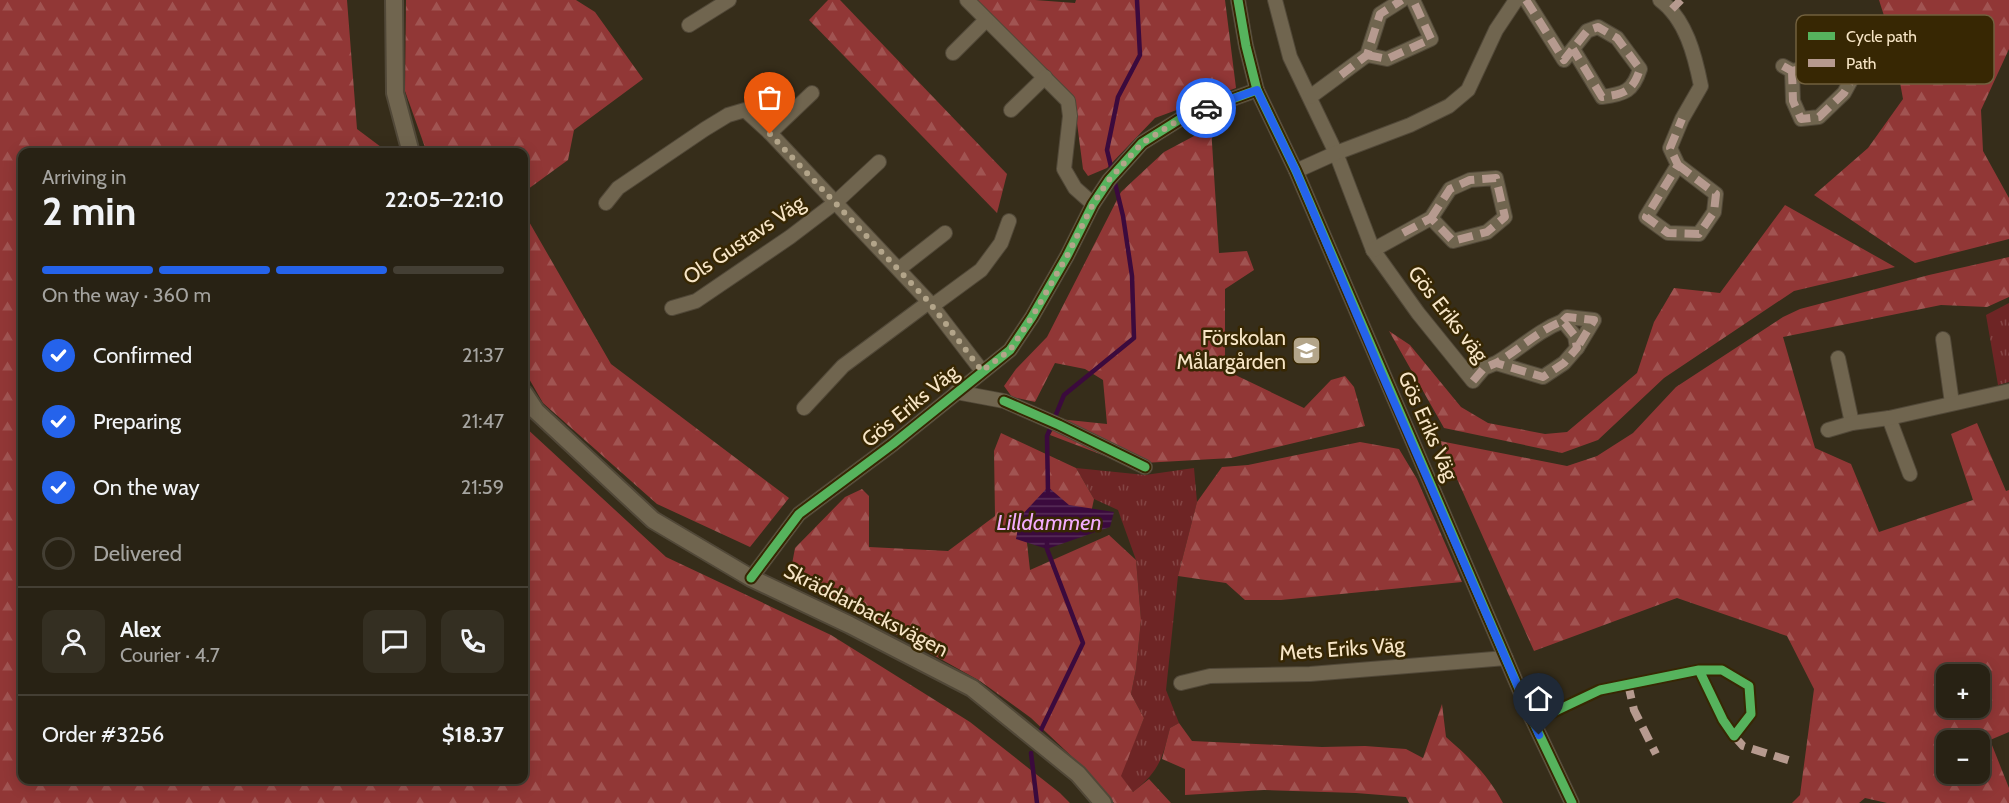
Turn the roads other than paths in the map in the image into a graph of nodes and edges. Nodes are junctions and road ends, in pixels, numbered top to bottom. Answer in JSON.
{"nodes":[{"id":1,"x":394,"y":0,"type":"edge"},
{"id":2,"x":729,"y":0,"type":"edge"},
{"id":3,"x":967,"y":0,"type":"edge"},
{"id":4,"x":1238,"y":0,"type":"edge"},
{"id":5,"x":1275,"y":0,"type":"edge"},
{"id":6,"x":1402,"y":0,"type":"edge"},
{"id":7,"x":1413,"y":0,"type":"edge"},
{"id":8,"x":1516,"y":0,"type":"edge"},
{"id":9,"x":1526,"y":0,"type":"edge"},
{"id":10,"x":1671,"y":3,"type":"edge"},
{"id":11,"x":986,"y":20,"type":"junction"},
{"id":12,"x":689,"y":25,"type":"dead end"},
{"id":13,"x":1573,"y":49,"type":"junction"},
{"id":14,"x":953,"y":53,"type":"dead end"},
{"id":15,"x":1367,"y":56,"type":"junction"},
{"id":16,"x":1796,"y":67,"type":"edge"},
{"id":17,"x":1788,"y":68,"type":"joint"},
{"id":18,"x":1045,"y":77,"type":"junction"},
{"id":19,"x":1849,"y":84,"type":"edge"},
{"id":20,"x":1257,"y":90,"type":"junction"},
{"id":21,"x":812,"y":93,"type":"dead end"},
{"id":22,"x":1310,"y":97,"type":"junction"},
{"id":23,"x":1011,"y":110,"type":"dead end"},
{"id":24,"x":770,"y":134,"type":"junction"},
{"id":25,"x":410,"y":148,"type":"edge"},
{"id":26,"x":1336,"y":153,"type":"junction"},
{"id":27,"x":879,"y":162,"type":"dead end"},
{"id":28,"x":1678,"y":165,"type":"junction"},
{"id":29,"x":1296,"y":171,"type":"junction"},
{"id":30,"x":836,"y":202,"type":"junction"},
{"id":31,"x":606,"y":204,"type":"dead end"},
{"id":32,"x":1093,"y":204,"type":"junction"},
{"id":33,"x":1431,"y":218,"type":"junction"},
{"id":34,"x":1009,"y":221,"type":"dead end"},
{"id":35,"x":945,"y":233,"type":"dead end"},
{"id":36,"x":1373,"y":250,"type":"junction"},
{"id":37,"x":899,"y":269,"type":"junction"},
{"id":38,"x":931,"y":304,"type":"junction"},
{"id":39,"x":672,"y":308,"type":"dead end"},
{"id":40,"x":1563,"y":321,"type":"junction"},
{"id":41,"x":1943,"y":339,"type":"dead end"},
{"id":42,"x":1577,"y":348,"type":"junction"},
{"id":43,"x":1838,"y":358,"type":"dead end"},
{"id":44,"x":1496,"y":363,"type":"junction"},
{"id":45,"x":982,"y":371,"type":"junction"},
{"id":46,"x":2009,"y":391,"type":"edge"},
{"id":47,"x":956,"y":392,"type":"junction"},
{"id":48,"x":528,"y":399,"type":"edge"},
{"id":49,"x":1952,"y":403,"type":"junction"},
{"id":50,"x":804,"y":408,"type":"dead end"},
{"id":51,"x":1889,"y":418,"type":"junction"},
{"id":52,"x":1852,"y":423,"type":"junction"},
{"id":53,"x":1828,"y":430,"type":"dead end"},
{"id":54,"x":1144,"y":467,"type":"dead end"},
{"id":55,"x":1910,"y":474,"type":"dead end"},
{"id":56,"x":752,"y":578,"type":"junction"},
{"id":57,"x":1506,"y":658,"type":"junction"},
{"id":58,"x":1181,"y":683,"type":"dead end"},
{"id":59,"x":1103,"y":803,"type":"edge"},
{"id":60,"x":1572,"y":803,"type":"edge"}],
"edges":[{"from":1,"to":25,"type":"street"},
{"from":2,"to":12,"type":"street"},
{"from":3,"to":11,"type":"street"},
{"from":4,"to":20,"type":"street"},
{"from":5,"to":22,"type":"street","name":"Gös Eriks väg"},
{"from":6,"to":15,"type":"street"},
{"from":7,"to":15,"type":"street"},
{"from":8,"to":26,"type":"street"},
{"from":9,"to":13,"type":"street"},
{"from":10,"to":28,"type":"street"},
{"from":11,"to":14,"type":"street"},
{"from":11,"to":18,"type":"street"},
{"from":13,"to":13,"type":"street"},
{"from":15,"to":22,"type":"street"},
{"from":16,"to":17,"type":"street"},
{"from":17,"to":19,"type":"street"},
{"from":18,"to":23,"type":"street"},
{"from":18,"to":32,"type":"street"},
{"from":20,"to":29,"type":"street"},
{"from":20,"to":32,"type":"street","name":"Gös Eriks Väg"},
{"from":21,"to":24,"type":"street"},
{"from":22,"to":26,"type":"street","name":"Gös Eriks väg"},
{"from":24,"to":30,"type":"street","name":"Ols Gustavs Väg"},
{"from":24,"to":31,"type":"street","name":"Ols Gustavs Väg"},
{"from":26,"to":29,"type":"street"},
{"from":26,"to":36,"type":"street","name":"Gös Eriks väg"},
{"from":27,"to":30,"type":"street","name":"Ols Gustavs Väg"},
{"from":28,"to":28,"type":"street"},
{"from":29,"to":57,"type":"street","name":"Gös Eriks Väg"},
{"from":30,"to":37,"type":"street","name":"Ols Gustavs Väg"},
{"from":30,"to":39,"type":"street","name":"Ols Gustavs Väg"},
{"from":32,"to":45,"type":"street","name":"Gös Eriks Väg"},
{"from":33,"to":33,"type":"street"},
{"from":33,"to":36,"type":"street"},
{"from":34,"to":38,"type":"street"},
{"from":35,"to":37,"type":"street"},
{"from":36,"to":44,"type":"street","name":"Gös Eriks väg"},
{"from":37,"to":38,"type":"street","name":"Ols Gustavs Väg"},
{"from":38,"to":45,"type":"street","name":"Ols Gustavs Väg"},
{"from":38,"to":50,"type":"street"},
{"from":40,"to":42,"type":"street"},
{"from":40,"to":42,"type":"street"},
{"from":40,"to":44,"type":"street","name":"Gös Eriks väg"},
{"from":41,"to":49,"type":"street"},
{"from":42,"to":44,"type":"street","name":"Gös Eriks väg"},
{"from":43,"to":52,"type":"street"},
{"from":45,"to":47,"type":"street","name":"Gös Eriks Väg"},
{"from":46,"to":49,"type":"street"},
{"from":47,"to":54,"type":"street"},
{"from":47,"to":56,"type":"street","name":"Gös Eriks Väg"},
{"from":48,"to":56,"type":"street","name":"Skräddarbacksvägen"},
{"from":49,"to":51,"type":"street"},
{"from":51,"to":52,"type":"street"},
{"from":51,"to":55,"type":"street"},
{"from":52,"to":53,"type":"street"},
{"from":56,"to":59,"type":"street","name":"Skräddarbacksvägen"},
{"from":57,"to":58,"type":"street","name":"Mets Eriks Väg"},
{"from":57,"to":60,"type":"street"}]}
